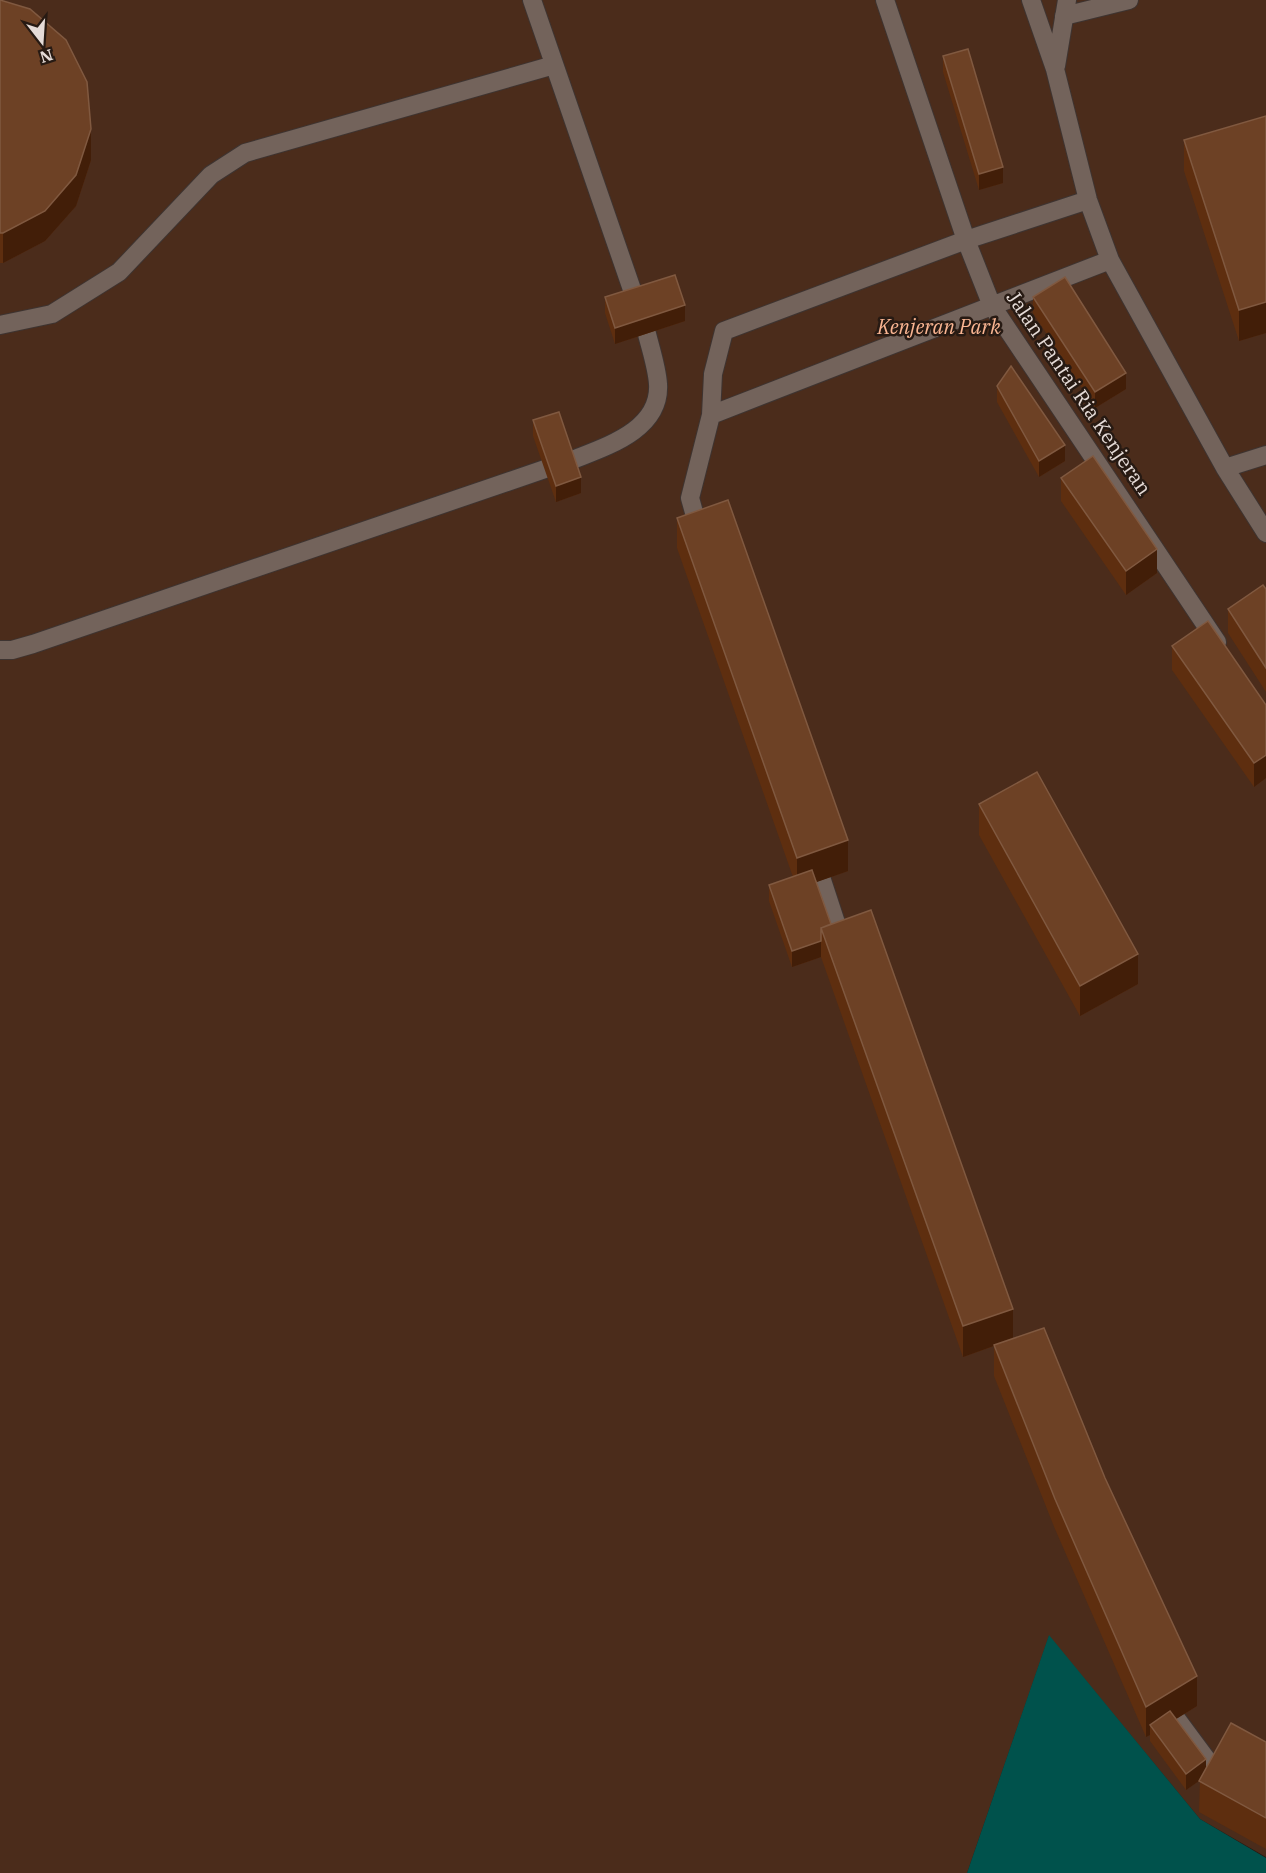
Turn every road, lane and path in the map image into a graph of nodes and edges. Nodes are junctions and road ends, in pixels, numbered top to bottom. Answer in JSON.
{"nodes":[{"id":1,"x":532,"y":0,"type":"edge"},
{"id":2,"x":885,"y":0,"type":"edge"},
{"id":3,"x":1031,"y":0,"type":"edge"},
{"id":4,"x":1129,"y":0,"type":"edge"},
{"id":5,"x":1066,"y":8,"type":"edge"},
{"id":6,"x":554,"y":65,"type":"junction"},
{"id":7,"x":1055,"y":69,"type":"junction"},
{"id":8,"x":1088,"y":200,"type":"junction"},
{"id":9,"x":966,"y":240,"type":"junction"},
{"id":10,"x":1110,"y":260,"type":"junction"},
{"id":11,"x":637,"y":304,"type":"edge"},
{"id":12,"x":992,"y":306,"type":"junction"},
{"id":13,"x":0,"y":325,"type":"edge"},
{"id":14,"x":647,"y":334,"type":"edge"},
{"id":15,"x":711,"y":415,"type":"junction"},
{"id":16,"x":1266,"y":454,"type":"edge"},
{"id":17,"x":570,"y":460,"type":"edge"},
{"id":18,"x":1225,"y":468,"type":"junction"},
{"id":19,"x":545,"y":469,"type":"edge"},
{"id":20,"x":1266,"y":532,"type":"edge"},
{"id":21,"x":702,"y":540,"type":"edge"},
{"id":22,"x":0,"y":650,"type":"edge"},
{"id":23,"x":1227,"y":657,"type":"edge"},
{"id":24,"x":822,"y":880,"type":"dead end"},
{"id":25,"x":846,"y":950,"type":"edge"},
{"id":26,"x":1176,"y":1718,"type":"edge"},
{"id":27,"x":1220,"y":1776,"type":"edge"}],
"edges":[{"from":1,"to":6,"type":"lane"},
{"from":2,"to":9,"type":"lane","name":"Jalan Pantai Ria Kenjeran"},
{"from":3,"to":7,"type":"lane"},
{"from":4,"to":5,"type":"lane"},
{"from":5,"to":7,"type":"lane"},
{"from":6,"to":11,"type":"lane"},
{"from":6,"to":13,"type":"lane"},
{"from":7,"to":8,"type":"lane"},
{"from":8,"to":9,"type":"lane"},
{"from":8,"to":10,"type":"lane"},
{"from":9,"to":12,"type":"lane","name":"Jalan Pantai Ria Kenjeran"},
{"from":9,"to":15,"type":"lane"},
{"from":10,"to":12,"type":"lane"},
{"from":10,"to":18,"type":"lane"},
{"from":12,"to":15,"type":"lane"},
{"from":12,"to":23,"type":"lane","name":"Jalan Pantai Ria Kenjeran"},
{"from":14,"to":17,"type":"lane"},
{"from":15,"to":21,"type":"lane"},
{"from":16,"to":18,"type":"lane"},
{"from":18,"to":20,"type":"lane"},
{"from":19,"to":22,"type":"lane"},
{"from":24,"to":25,"type":"lane"},
{"from":26,"to":27,"type":"lane"}]}
